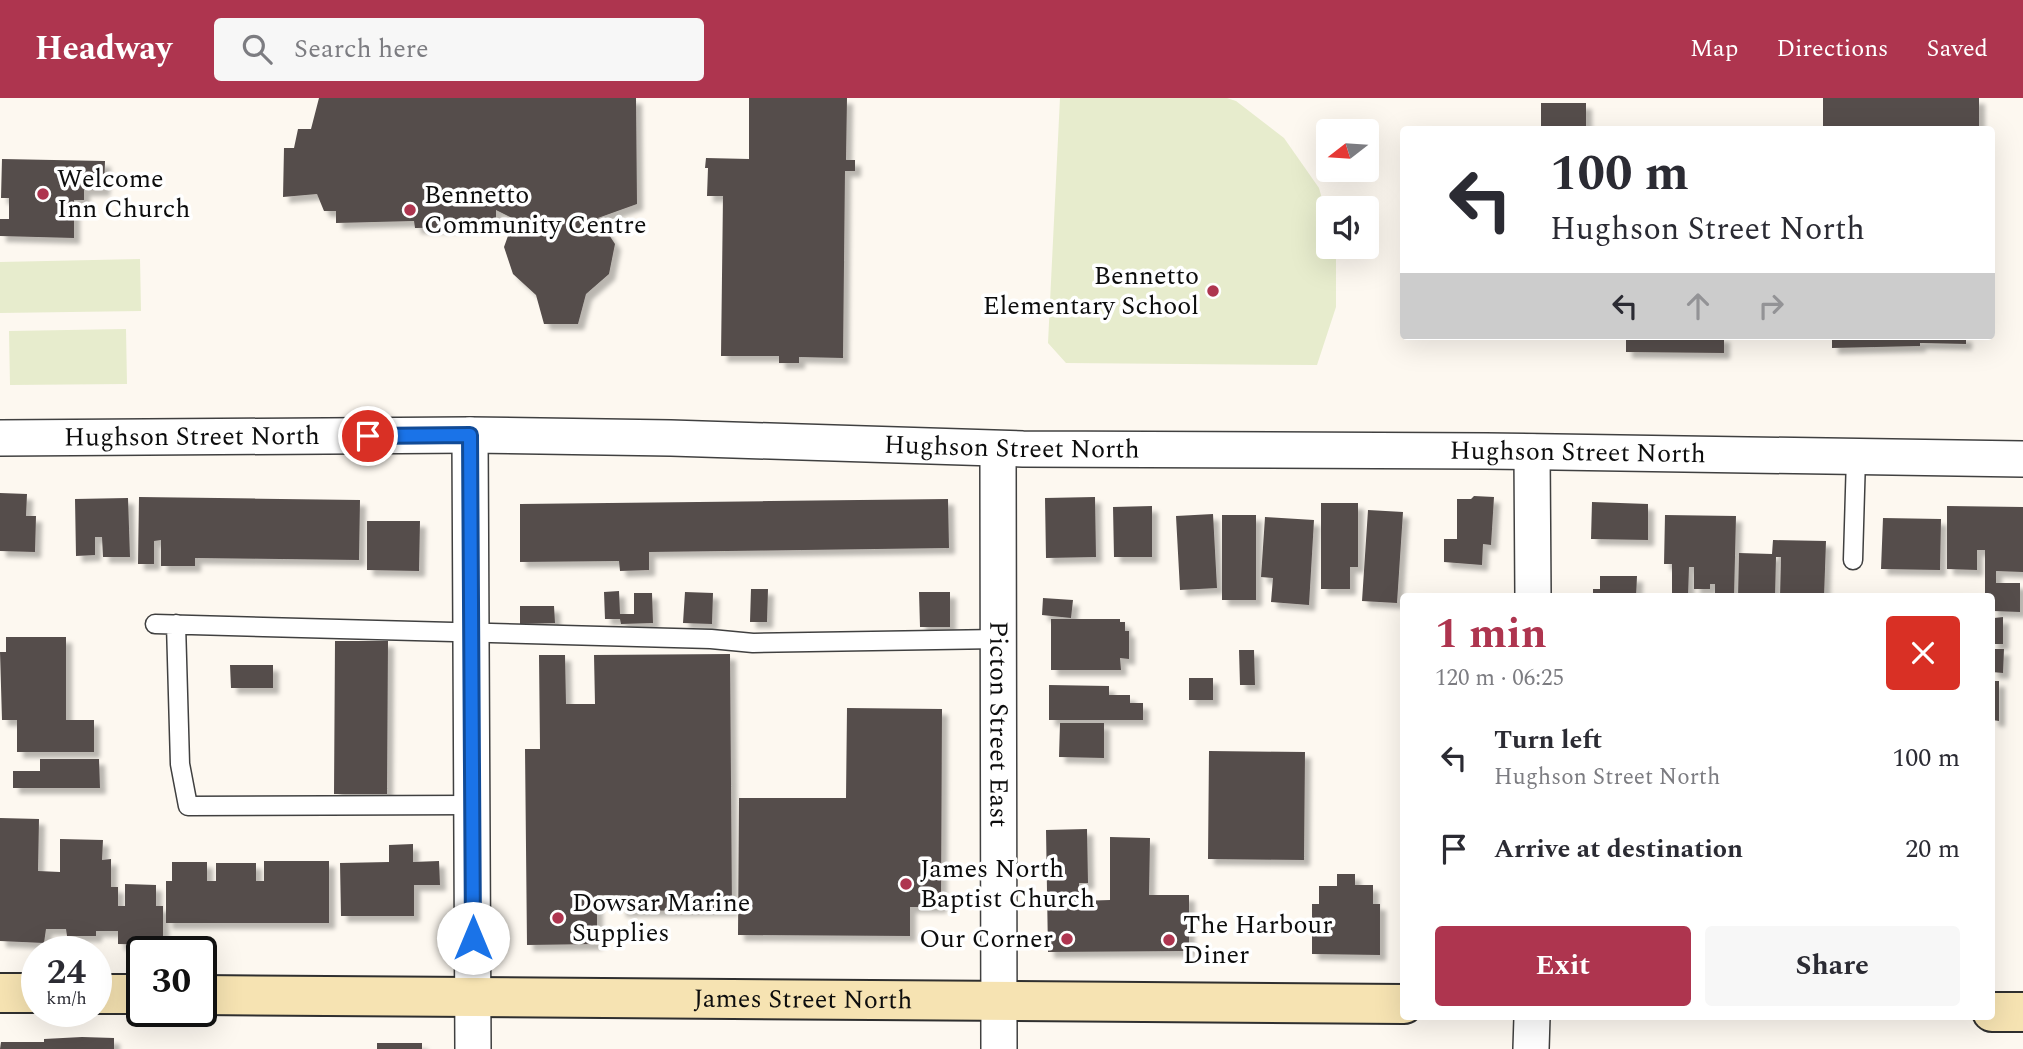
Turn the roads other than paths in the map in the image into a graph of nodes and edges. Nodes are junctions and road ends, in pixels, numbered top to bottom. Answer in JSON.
{"nodes":[{"id":1,"x":470,"y":435,"type":"junction"},
{"id":2,"x":0,"y":438,"type":"edge"},
{"id":3,"x":998,"y":449,"type":"junction"},
{"id":4,"x":1532,"y":452,"type":"junction"},
{"id":5,"x":1856,"y":457,"type":"junction"},
{"id":6,"x":2023,"y":459,"type":"edge"},
{"id":7,"x":1853,"y":560,"type":"dead end"},
{"id":8,"x":1533,"y":593,"type":"edge"},
{"id":9,"x":155,"y":624,"type":"dead end"},
{"id":10,"x":176,"y":624,"type":"junction"},
{"id":11,"x":471,"y":633,"type":"junction"},
{"id":12,"x":999,"y":639,"type":"junction"},
{"id":13,"x":472,"y":805,"type":"junction"},
{"id":14,"x":0,"y":993,"type":"edge"},
{"id":15,"x":21,"y":993,"type":"edge"},
{"id":16,"x":217,"y":995,"type":"edge"},
{"id":17,"x":473,"y":997,"type":"junction"},
{"id":18,"x":998,"y":1000,"type":"junction"},
{"id":19,"x":1400,"y":1004,"type":"edge"},
{"id":20,"x":1995,"y":1012,"type":"edge"},
{"id":21,"x":2023,"y":1012,"type":"edge"},
{"id":22,"x":1532,"y":1020,"type":"edge"},
{"id":23,"x":473,"y":1049,"type":"edge"},
{"id":24,"x":999,"y":1049,"type":"edge"},
{"id":25,"x":1531,"y":1049,"type":"edge"}],
"edges":[{"from":1,"to":2,"type":"street","name":"Hughson Street North"},
{"from":1,"to":3,"type":"street","name":"Hughson Street North"},
{"from":1,"to":11,"type":"street"},
{"from":3,"to":4,"type":"street","name":"Hughson Street North"},
{"from":3,"to":12,"type":"street","name":"Picton Street East"},
{"from":4,"to":5,"type":"street","name":"Hughson Street North"},
{"from":4,"to":8,"type":"street"},
{"from":5,"to":6,"type":"street","name":"Hughson Street North"},
{"from":5,"to":7,"type":"lane"},
{"from":9,"to":10,"type":"lane"},
{"from":10,"to":11,"type":"lane"},
{"from":10,"to":13,"type":"lane"},
{"from":11,"to":12,"type":"lane"},
{"from":11,"to":13,"type":"street"},
{"from":12,"to":18,"type":"street","name":"Picton Street East"},
{"from":13,"to":17,"type":"street"},
{"from":14,"to":15,"type":"main road"},
{"from":16,"to":17,"type":"main road","name":"James Street North"},
{"from":17,"to":18,"type":"main road","name":"James Street North"},
{"from":17,"to":23,"type":"street"},
{"from":18,"to":19,"type":"main road","name":"James Street North"},
{"from":18,"to":24,"type":"street","name":"Picton Street East"},
{"from":20,"to":21,"type":"main road"},
{"from":22,"to":25,"type":"street"}]}
